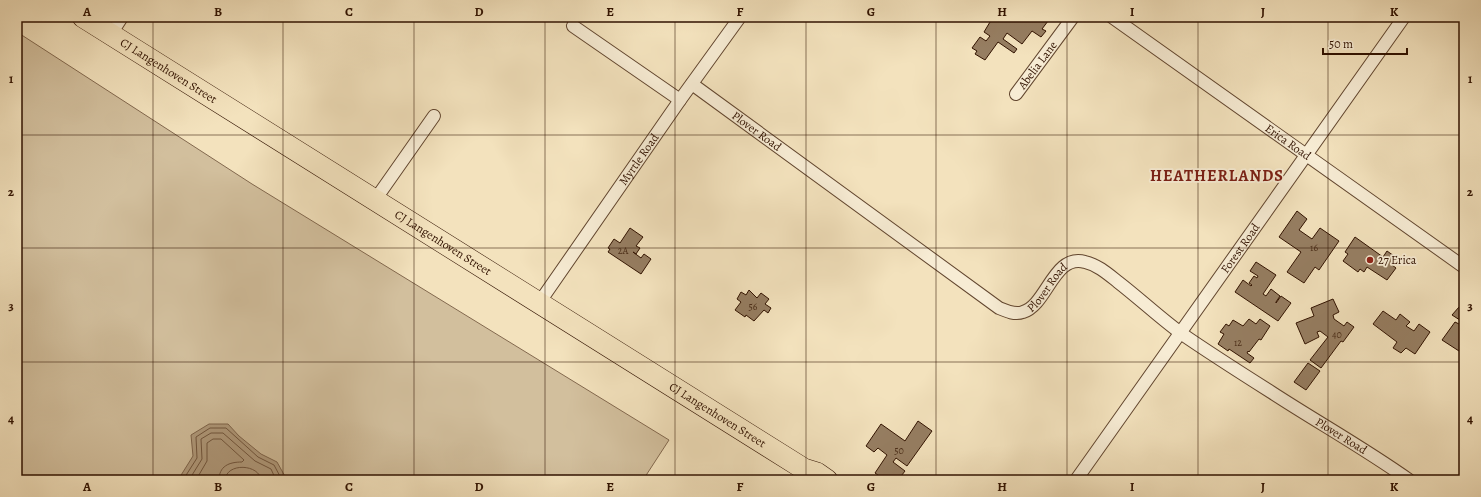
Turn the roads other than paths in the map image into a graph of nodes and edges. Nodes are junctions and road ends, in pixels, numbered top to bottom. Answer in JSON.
{"nodes":[{"id":1,"x":83,"y":17,"type":"edge"},
{"id":2,"x":122,"y":17,"type":"edge"},
{"id":3,"x":740,"y":17,"type":"edge"},
{"id":4,"x":1072,"y":17,"type":"edge"},
{"id":5,"x":1112,"y":17,"type":"edge"},
{"id":6,"x":1404,"y":17,"type":"edge"},
{"id":7,"x":573,"y":26,"type":"dead end"},
{"id":8,"x":111,"y":34,"type":"junction"},
{"id":9,"x":692,"y":84,"type":"junction"},
{"id":10,"x":1016,"y":94,"type":"dead end"},
{"id":11,"x":680,"y":100,"type":"junction"},
{"id":12,"x":434,"y":116,"type":"dead end"},
{"id":13,"x":1306,"y":154,"type":"junction"},
{"id":14,"x":375,"y":200,"type":"junction"},
{"id":15,"x":1464,"y":267,"type":"edge"},
{"id":16,"x":539,"y":303,"type":"junction"},
{"id":17,"x":1180,"y":332,"type":"junction"},
{"id":18,"x":809,"y":475,"type":"edge"},
{"id":19,"x":828,"y":480,"type":"edge"},
{"id":20,"x":1076,"y":480,"type":"edge"},
{"id":21,"x":1409,"y":480,"type":"edge"}],
"edges":[{"from":1,"to":8,"type":"highway","name":"CJ Langenhoven Street"},
{"from":2,"to":8,"type":"street"},
{"from":3,"to":9,"type":"street","name":"Myrtle Road"},
{"from":4,"to":10,"type":"street","name":"Abelia Lane"},
{"from":5,"to":13,"type":"street","name":"Erica Road"},
{"from":6,"to":13,"type":"street","name":"Forest Road"},
{"from":7,"to":11,"type":"street"},
{"from":8,"to":14,"type":"highway","name":"CJ Langenhoven Street"},
{"from":9,"to":11,"type":"street","name":"Myrtle Road"},
{"from":9,"to":17,"type":"street","name":"Plover Road"},
{"from":11,"to":16,"type":"street","name":"Myrtle Road"},
{"from":12,"to":14,"type":"street"},
{"from":13,"to":15,"type":"street","name":"Erica Road"},
{"from":13,"to":17,"type":"street","name":"Forest Road"},
{"from":14,"to":16,"type":"highway","name":"CJ Langenhoven Street"},
{"from":16,"to":18,"type":"highway","name":"CJ Langenhoven Street"},
{"from":17,"to":20,"type":"street","name":"Forest Road"},
{"from":17,"to":21,"type":"street","name":"Plover Road"},
{"from":18,"to":19,"type":"highway","name":"CJ Langenhoven Street"}]}
